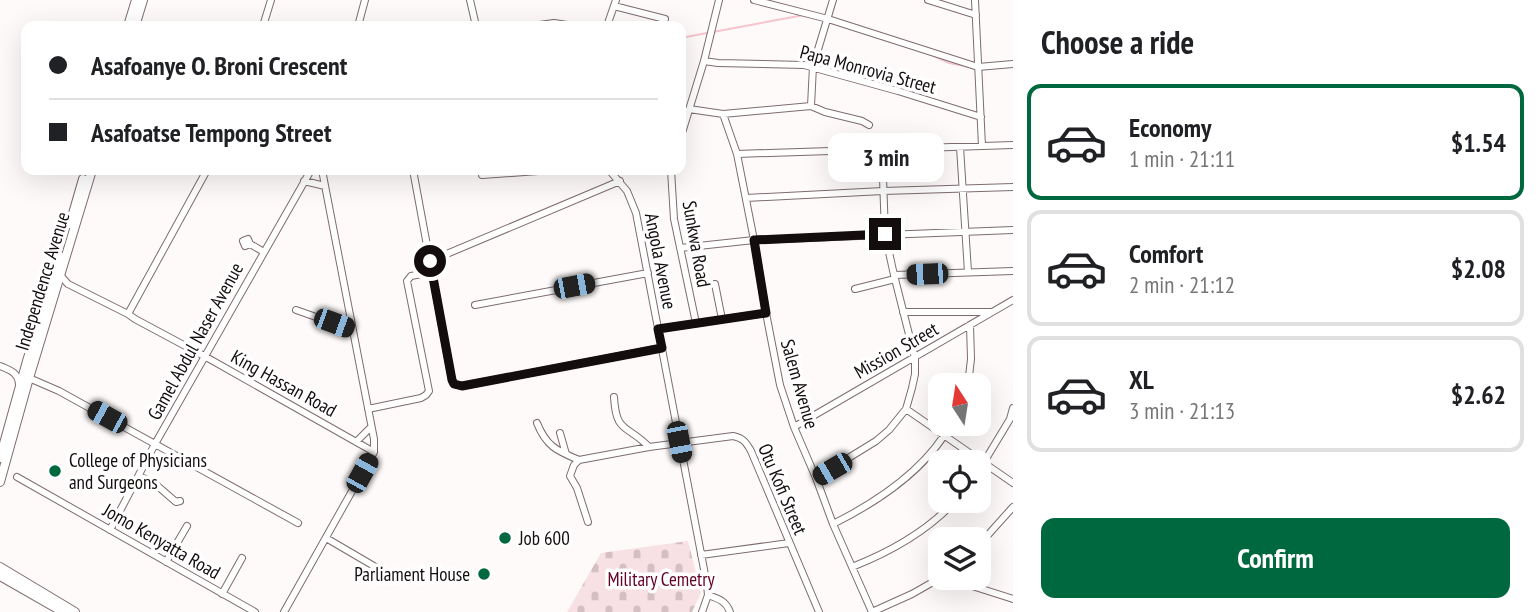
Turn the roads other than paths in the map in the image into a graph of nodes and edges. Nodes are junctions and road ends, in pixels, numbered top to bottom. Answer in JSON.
{"nodes":[{"id":1,"x":136,"y":0,"type":"edge"},
{"id":2,"x":143,"y":0,"type":"edge"},
{"id":3,"x":271,"y":0,"type":"edge"},
{"id":4,"x":365,"y":0,"type":"edge"},
{"id":5,"x":470,"y":0,"type":"edge"},
{"id":6,"x":719,"y":0,"type":"edge"},
{"id":7,"x":754,"y":0,"type":"edge"},
{"id":8,"x":833,"y":0,"type":"edge"},
{"id":9,"x":928,"y":0,"type":"edge"},
{"id":10,"x":975,"y":0,"type":"edge"},
{"id":11,"x":615,"y":3,"type":"edge"},
{"id":12,"x":976,"y":15,"type":"junction"},
{"id":13,"x":665,"y":19,"type":"dead end"},
{"id":14,"x":130,"y":21,"type":"edge"},
{"id":15,"x":137,"y":21,"type":"edge"},
{"id":16,"x":265,"y":21,"type":"edge"},
{"id":17,"x":360,"y":21,"type":"edge"},
{"id":18,"x":475,"y":21,"type":"edge"},
{"id":19,"x":609,"y":21,"type":"edge"},
{"id":20,"x":827,"y":21,"type":"junction"},
{"id":21,"x":704,"y":61,"type":"junction"},
{"id":22,"x":1013,"y":64,"type":"edge"},
{"id":23,"x":813,"y":66,"type":"junction"},
{"id":24,"x":978,"y":66,"type":"junction"},
{"id":25,"x":811,"y":106,"type":"junction"},
{"id":26,"x":689,"y":109,"type":"junction"},
{"id":27,"x":723,"y":114,"type":"junction"},
{"id":28,"x":981,"y":117,"type":"junction"},
{"id":29,"x":686,"y":119,"type":"edge"},
{"id":30,"x":869,"y":125,"type":"dead end"},
{"id":31,"x":1013,"y":145,"type":"edge"},
{"id":32,"x":982,"y":146,"type":"junction"},
{"id":33,"x":960,"y":147,"type":"junction"},
{"id":34,"x":882,"y":150,"type":"junction"},
{"id":35,"x":737,"y":154,"type":"junction"},
{"id":36,"x":84,"y":175,"type":"edge"},
{"id":37,"x":90,"y":175,"type":"edge"},
{"id":38,"x":204,"y":175,"type":"edge"},
{"id":39,"x":308,"y":175,"type":"edge"},
{"id":40,"x":322,"y":175,"type":"edge"},
{"id":41,"x":414,"y":175,"type":"edge"},
{"id":42,"x":614,"y":175,"type":"edge"},
{"id":43,"x":671,"y":175,"type":"edge"},
{"id":44,"x":304,"y":181,"type":"junction"},
{"id":45,"x":620,"y":181,"type":"junction"},
{"id":46,"x":325,"y":186,"type":"junction"},
{"id":47,"x":1013,"y":187,"type":"edge"},
{"id":48,"x":963,"y":188,"type":"junction"},
{"id":49,"x":883,"y":191,"type":"junction"},
{"id":50,"x":746,"y":198,"type":"junction"},
{"id":51,"x":1013,"y":230,"type":"edge"},
{"id":52,"x":966,"y":231,"type":"junction"},
{"id":53,"x":885,"y":234,"type":"junction"},
{"id":54,"x":754,"y":240,"type":"junction"},
{"id":55,"x":250,"y":244,"type":"dead end"},
{"id":56,"x":680,"y":248,"type":"junction"},
{"id":57,"x":264,"y":252,"type":"junction"},
{"id":58,"x":430,"y":261,"type":"junction"},
{"id":59,"x":1013,"y":271,"type":"edge"},
{"id":60,"x":432,"y":272,"type":"junction"},
{"id":61,"x":648,"y":272,"type":"junction"},
{"id":62,"x":968,"y":272,"type":"junction"},
{"id":63,"x":60,"y":275,"type":"junction"},
{"id":64,"x":894,"y":277,"type":"junction"},
{"id":65,"x":68,"y":284,"type":"junction"},
{"id":66,"x":715,"y":284,"type":"dead end"},
{"id":67,"x":57,"y":287,"type":"junction"},
{"id":68,"x":855,"y":289,"type":"dead end"},
{"id":69,"x":1013,"y":300,"type":"edge"},
{"id":70,"x":475,"y":305,"type":"dead end"},
{"id":71,"x":296,"y":310,"type":"dead end"},
{"id":72,"x":903,"y":312,"type":"junction"},
{"id":73,"x":992,"y":312,"type":"junction"},
{"id":74,"x":766,"y":313,"type":"junction"},
{"id":75,"x":128,"y":314,"type":"junction"},
{"id":76,"x":722,"y":319,"type":"junction"},
{"id":77,"x":696,"y":323,"type":"junction"},
{"id":78,"x":970,"y":325,"type":"junction"},
{"id":79,"x":658,"y":329,"type":"junction"},
{"id":80,"x":353,"y":330,"type":"junction"},
{"id":81,"x":662,"y":348,"type":"junction"},
{"id":82,"x":206,"y":357,"type":"junction"},
{"id":83,"x":915,"y":358,"type":"junction"},
{"id":84,"x":27,"y":361,"type":"junction"},
{"id":85,"x":0,"y":366,"type":"edge"},
{"id":86,"x":10,"y":369,"type":"junction"},
{"id":87,"x":969,"y":373,"type":"edge"},
{"id":88,"x":29,"y":377,"type":"junction"},
{"id":89,"x":19,"y":388,"type":"junction"},
{"id":90,"x":614,"y":397,"type":"dead end"},
{"id":91,"x":1013,"y":408,"type":"edge"},
{"id":92,"x":368,"y":409,"type":"junction"},
{"id":93,"x":906,"y":410,"type":"junction"},
{"id":94,"x":537,"y":423,"type":"dead end"},
{"id":95,"x":928,"y":425,"type":"edge"},
{"id":96,"x":371,"y":427,"type":"junction"},
{"id":97,"x":794,"y":428,"type":"junction"},
{"id":98,"x":560,"y":433,"type":"dead end"},
{"id":99,"x":944,"y":436,"type":"joint"},
{"id":100,"x":356,"y":442,"type":"junction"},
{"id":101,"x":679,"y":442,"type":"junction"},
{"id":102,"x":155,"y":444,"type":"junction"},
{"id":103,"x":649,"y":447,"type":"junction"},
{"id":104,"x":964,"y":450,"type":"edge"},
{"id":105,"x":374,"y":452,"type":"junction"},
{"id":106,"x":991,"y":453,"type":"edge"},
{"id":107,"x":566,"y":454,"type":"junction"},
{"id":108,"x":0,"y":458,"type":"edge"},
{"id":109,"x":579,"y":460,"type":"junction"},
{"id":110,"x":991,"y":468,"type":"edge"},
{"id":111,"x":139,"y":476,"type":"junction"},
{"id":112,"x":17,"y":477,"type":"dead end"},
{"id":113,"x":816,"y":478,"type":"junction"},
{"id":114,"x":0,"y":482,"type":"edge"},
{"id":115,"x":1013,"y":483,"type":"edge"},
{"id":116,"x":180,"y":501,"type":"dead end"},
{"id":117,"x":1013,"y":507,"type":"edge"},
{"id":118,"x":942,"y":513,"type":"edge"},
{"id":119,"x":587,"y":522,"type":"dead end"},
{"id":120,"x":298,"y":523,"type":"dead end"},
{"id":121,"x":833,"y":524,"type":"junction"},
{"id":122,"x":187,"y":526,"type":"dead end"},
{"id":123,"x":110,"y":530,"type":"junction"},
{"id":124,"x":991,"y":532,"type":"edge"},
{"id":125,"x":326,"y":538,"type":"junction"},
{"id":126,"x":789,"y":543,"type":"junction"},
{"id":127,"x":701,"y":555,"type":"junction"},
{"id":128,"x":242,"y":558,"type":"dead end"},
{"id":129,"x":166,"y":562,"type":"junction"},
{"id":130,"x":0,"y":567,"type":"edge"},
{"id":131,"x":852,"y":567,"type":"junction"},
{"id":132,"x":379,"y":569,"type":"dead end"},
{"id":133,"x":0,"y":576,"type":"edge"},
{"id":134,"x":928,"y":585,"type":"edge"},
{"id":135,"x":985,"y":590,"type":"edge"},
{"id":136,"x":222,"y":594,"type":"junction"},
{"id":137,"x":708,"y":595,"type":"junction"},
{"id":138,"x":1013,"y":599,"type":"edge"},
{"id":139,"x":63,"y":612,"type":"edge"},
{"id":140,"x":75,"y":612,"type":"edge"},
{"id":141,"x":255,"y":612,"type":"edge"},
{"id":142,"x":284,"y":612,"type":"edge"},
{"id":143,"x":702,"y":612,"type":"edge"},
{"id":144,"x":730,"y":612,"type":"edge"},
{"id":145,"x":819,"y":612,"type":"edge"},
{"id":146,"x":872,"y":612,"type":"edge"}],
"edges":[{"from":1,"to":14,"type":"main road"},
{"from":2,"to":15,"type":"main road"},
{"from":3,"to":16,"type":"street"},
{"from":4,"to":17,"type":"street"},
{"from":5,"to":18,"type":"street"},
{"from":6,"to":21,"type":"street"},
{"from":7,"to":20,"type":"street"},
{"from":8,"to":20,"type":"street"},
{"from":9,"to":12,"type":"street"},
{"from":10,"to":12,"type":"street"},
{"from":11,"to":13,"type":"street"},
{"from":11,"to":19,"type":"street"},
{"from":12,"to":24,"type":"street"},
{"from":20,"to":23,"type":"street"},
{"from":20,"to":24,"type":"street"},
{"from":21,"to":23,"type":"street","name":"Papa Monrovia Street"},
{"from":21,"to":26,"type":"street"},
{"from":22,"to":24,"type":"street"},
{"from":23,"to":25,"type":"street"},
{"from":23,"to":28,"type":"street","name":"Papa Monrovia Street"},
{"from":24,"to":28,"type":"street"},
{"from":25,"to":27,"type":"street"},
{"from":25,"to":30,"type":"street"},
{"from":26,"to":27,"type":"street"},
{"from":26,"to":29,"type":"street"},
{"from":27,"to":35,"type":"street","name":"Salem Avenue"},
{"from":28,"to":32,"type":"street"},
{"from":31,"to":32,"type":"street"},
{"from":32,"to":33,"type":"street"},
{"from":33,"to":34,"type":"street"},
{"from":33,"to":48,"type":"street"},
{"from":34,"to":35,"type":"street"},
{"from":34,"to":49,"type":"street"},
{"from":35,"to":50,"type":"street","name":"Salem Avenue"},
{"from":36,"to":84,"type":"main road","name":"Independence Avenue"},
{"from":37,"to":63,"type":"main road","name":"Independence Avenue"},
{"from":38,"to":75,"type":"street"},
{"from":39,"to":44,"type":"street","name":"Gamel Abdul Naser Avenue"},
{"from":40,"to":46,"type":"street"},
{"from":41,"to":58,"type":"street"},
{"from":42,"to":45,"type":"street","name":"Angola Avenue"},
{"from":43,"to":56,"type":"street","name":"Sunkwa Road"},
{"from":44,"to":46,"type":"street"},
{"from":44,"to":57,"type":"street","name":"Gamel Abdul Naser Avenue"},
{"from":45,"to":58,"type":"street"},
{"from":45,"to":61,"type":"street","name":"Angola Avenue"},
{"from":46,"to":80,"type":"street"},
{"from":47,"to":48,"type":"street"},
{"from":48,"to":49,"type":"street"},
{"from":48,"to":52,"type":"street"},
{"from":49,"to":50,"type":"street"},
{"from":49,"to":53,"type":"street"},
{"from":50,"to":54,"type":"street","name":"Salem Avenue"},
{"from":51,"to":52,"type":"street"},
{"from":52,"to":53,"type":"street"},
{"from":52,"to":62,"type":"street"},
{"from":53,"to":54,"type":"street"},
{"from":53,"to":64,"type":"street"},
{"from":54,"to":56,"type":"street"},
{"from":54,"to":74,"type":"street","name":"Salem Avenue"},
{"from":55,"to":57,"type":"street"},
{"from":56,"to":77,"type":"street","name":"Sunkwa Road"},
{"from":57,"to":82,"type":"street","name":"Gamel Abdul Naser Avenue"},
{"from":58,"to":60,"type":"street"},
{"from":59,"to":62,"type":"street"},
{"from":60,"to":81,"type":"street"},
{"from":60,"to":92,"type":"street"},
{"from":61,"to":70,"type":"street"},
{"from":61,"to":79,"type":"street","name":"Angola Avenue"},
{"from":62,"to":64,"type":"street"},
{"from":63,"to":65,"type":"street","name":"King Hassan Road"},
{"from":63,"to":67,"type":"main road","name":"Independence Avenue"},
{"from":64,"to":68,"type":"street"},
{"from":64,"to":72,"type":"street"},
{"from":65,"to":67,"type":"street"},
{"from":65,"to":75,"type":"street","name":"King Hassan Road"},
{"from":66,"to":76,"type":"street"},
{"from":67,"to":88,"type":"main road","name":"Independence Avenue"},
{"from":69,"to":73,"type":"street","name":"Mission Street"},
{"from":71,"to":80,"type":"street"},
{"from":72,"to":73,"type":"street"},
{"from":72,"to":83,"type":"street"},
{"from":73,"to":78,"type":"street","name":"Mission Street"},
{"from":74,"to":76,"type":"street"},
{"from":74,"to":97,"type":"street","name":"Salem Avenue"},
{"from":75,"to":82,"type":"street","name":"King Hassan Road"},
{"from":76,"to":77,"type":"street"},
{"from":77,"to":79,"type":"street"},
{"from":78,"to":83,"type":"street","name":"Mission Street"},
{"from":78,"to":87,"type":"street"},
{"from":79,"to":81,"type":"street","name":"Angola Avenue"},
{"from":80,"to":92,"type":"street"},
{"from":81,"to":101,"type":"street","name":"Angola Avenue"},
{"from":82,"to":100,"type":"street","name":"King Hassan Road"},
{"from":82,"to":102,"type":"street","name":"Gamel Abdul Naser Avenue"},
{"from":83,"to":93,"type":"street"},
{"from":83,"to":97,"type":"street","name":"Mission Street"},
{"from":84,"to":86,"type":"street"},
{"from":84,"to":89,"type":"main road","name":"Independence Avenue"},
{"from":85,"to":86,"type":"street"},
{"from":86,"to":89,"type":"street"},
{"from":88,"to":102,"type":"street"},
{"from":88,"to":114,"type":"main road","name":"Independence Avenue"},
{"from":89,"to":108,"type":"main road","name":"Independence Avenue"},
{"from":90,"to":103,"type":"street"},
{"from":91,"to":106,"type":"street"},
{"from":92,"to":96,"type":"street"},
{"from":93,"to":95,"type":"street"},
{"from":93,"to":113,"type":"street"},
{"from":94,"to":107,"type":"street"},
{"from":96,"to":100,"type":"street"},
{"from":96,"to":105,"type":"street"},
{"from":97,"to":113,"type":"street","name":"Salem Avenue"},
{"from":98,"to":107,"type":"street"},
{"from":99,"to":104,"type":"street"},
{"from":99,"to":121,"type":"street"},
{"from":100,"to":105,"type":"street","name":"King Hassan Road"},
{"from":101,"to":103,"type":"street"},
{"from":101,"to":126,"type":"street","name":"Otu Kofi Street"},
{"from":101,"to":127,"type":"street","name":"Angola Avenue"},
{"from":102,"to":111,"type":"street","name":"Gamel Abdul Naser Avenue"},
{"from":102,"to":120,"type":"street"},
{"from":103,"to":109,"type":"street"},
{"from":105,"to":125,"type":"street"},
{"from":107,"to":109,"type":"street"},
{"from":109,"to":119,"type":"street"},
{"from":110,"to":115,"type":"street"},
{"from":111,"to":116,"type":"street"},
{"from":111,"to":123,"type":"street","name":"Gamel Abdul Naser Avenue"},
{"from":112,"to":123,"type":"street","name":"Jomo Kenyatta Road"},
{"from":113,"to":121,"type":"street","name":"Salem Avenue"},
{"from":117,"to":124,"type":"street"},
{"from":118,"to":131,"type":"street"},
{"from":121,"to":131,"type":"street","name":"Salem Avenue"},
{"from":122,"to":129,"type":"street"},
{"from":123,"to":129,"type":"street","name":"Jomo Kenyatta Road"},
{"from":125,"to":132,"type":"street"},
{"from":125,"to":142,"type":"street"},
{"from":126,"to":127,"type":"street"},
{"from":126,"to":145,"type":"street","name":"Otu Kofi Street"},
{"from":127,"to":137,"type":"street","name":"Angola Avenue"},
{"from":128,"to":136,"type":"street"},
{"from":129,"to":136,"type":"street","name":"Jomo Kenyatta Road"},
{"from":130,"to":140,"type":"main road"},
{"from":131,"to":146,"type":"street","name":"Salem Avenue"},
{"from":133,"to":139,"type":"main road"},
{"from":134,"to":146,"type":"street"},
{"from":135,"to":138,"type":"street"},
{"from":136,"to":141,"type":"street","name":"Jomo Kenyatta Road"},
{"from":137,"to":143,"type":"street","name":"Angola Avenue"},
{"from":137,"to":144,"type":"street"}]}
